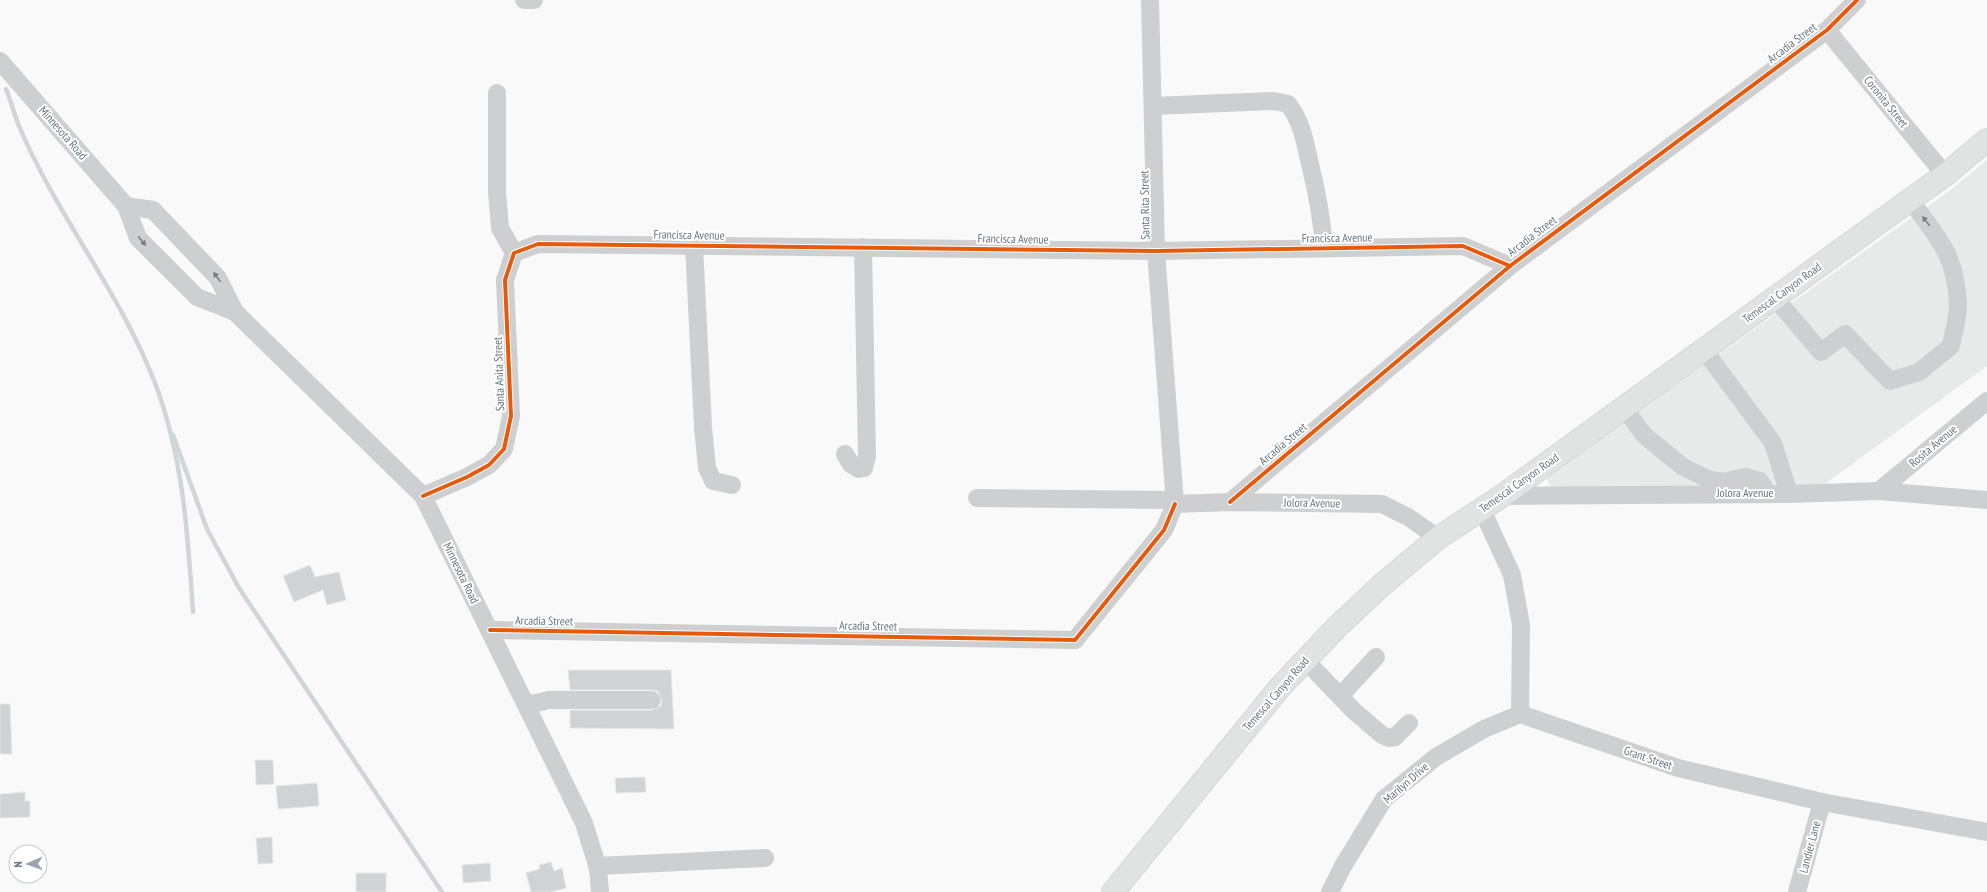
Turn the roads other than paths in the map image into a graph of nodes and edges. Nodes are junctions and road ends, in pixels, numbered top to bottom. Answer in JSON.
{"nodes":[{"id":1,"x":524,"y":0,"type":"edge"},
{"id":2,"x":534,"y":0,"type":"edge"},
{"id":3,"x":1150,"y":0,"type":"edge"},
{"id":4,"x":1857,"y":0,"type":"edge"},
{"id":5,"x":1827,"y":30,"type":"junction"},
{"id":6,"x":0,"y":61,"type":"edge"},
{"id":7,"x":497,"y":93,"type":"dead end"},
{"id":8,"x":1153,"y":106,"type":"junction"},
{"id":9,"x":1987,"y":140,"type":"edge"},
{"id":10,"x":1945,"y":175,"type":"junction"},
{"id":11,"x":1910,"y":200,"type":"junction"},
{"id":12,"x":126,"y":206,"type":"junction"},
{"id":13,"x":694,"y":245,"type":"junction"},
{"id":14,"x":863,"y":247,"type":"junction"},
{"id":15,"x":1324,"y":248,"type":"junction"},
{"id":16,"x":1156,"y":251,"type":"junction"},
{"id":17,"x":514,"y":253,"type":"junction"},
{"id":18,"x":1510,"y":266,"type":"junction"},
{"id":19,"x":1775,"y":298,"type":"junction"},
{"id":20,"x":235,"y":312,"type":"junction"},
{"id":21,"x":1704,"y":350,"type":"junction"},
{"id":22,"x":1987,"y":401,"type":"edge"},
{"id":23,"x":1624,"y":408,"type":"junction"},
{"id":24,"x":845,"y":454,"type":"dead end"},
{"id":25,"x":732,"y":485,"type":"dead end"},
{"id":26,"x":1878,"y":491,"type":"junction"},
{"id":27,"x":1767,"y":493,"type":"junction"},
{"id":28,"x":1788,"y":494,"type":"junction"},
{"id":29,"x":423,"y":496,"type":"junction"},
{"id":30,"x":1502,"y":496,"type":"junction"},
{"id":31,"x":977,"y":498,"type":"dead end"},
{"id":32,"x":1987,"y":500,"type":"edge"},
{"id":33,"x":1175,"y":502,"type":"junction"},
{"id":34,"x":1230,"y":502,"type":"junction"},
{"id":35,"x":1482,"y":510,"type":"junction"},
{"id":36,"x":1438,"y":538,"type":"junction"},
{"id":37,"x":490,"y":630,"type":"junction"},
{"id":38,"x":1376,"y":657,"type":"dead end"},
{"id":39,"x":1305,"y":660,"type":"junction"},
{"id":40,"x":1341,"y":695,"type":"junction"},
{"id":41,"x":652,"y":700,"type":"dead end"},
{"id":42,"x":527,"y":705,"type":"junction"},
{"id":43,"x":1520,"y":714,"type":"junction"},
{"id":44,"x":1409,"y":723,"type":"dead end"},
{"id":45,"x":1822,"y":802,"type":"junction"},
{"id":46,"x":1987,"y":832,"type":"edge"},
{"id":47,"x":765,"y":858,"type":"dead end"},
{"id":48,"x":597,"y":866,"type":"junction"},
{"id":49,"x":600,"y":892,"type":"edge"},
{"id":50,"x":1113,"y":892,"type":"edge"},
{"id":51,"x":1330,"y":892,"type":"edge"},
{"id":52,"x":1797,"y":892,"type":"edge"}],
"edges":[{"from":1,"to":2,"type":"street"},
{"from":3,"to":8,"type":"street","name":"Santa Rita Street"},
{"from":4,"to":5,"type":"street","name":"Arcadia Street"},
{"from":5,"to":10,"type":"street","name":"Coronita Street"},
{"from":5,"to":18,"type":"street","name":"Arcadia Street"},
{"from":6,"to":12,"type":"street","name":"Minnesota Road"},
{"from":7,"to":17,"type":"street"},
{"from":8,"to":15,"type":"street"},
{"from":8,"to":16,"type":"street","name":"Santa Rita Street"},
{"from":9,"to":10,"type":"main road","name":"Temescal Canyon Road"},
{"from":10,"to":11,"type":"main road","name":"Temescal Canyon Road"},
{"from":11,"to":19,"type":"main road","name":"Temescal Canyon Road"},
{"from":19,"to":11,"type":"street","one_way":true},
{"from":12,"to":20,"type":"street","name":"Minnesota Road","one_way":true},
{"from":20,"to":12,"type":"street","name":"Minnesota Road","one_way":true},
{"from":13,"to":14,"type":"street","name":"Francisca Avenue"},
{"from":13,"to":17,"type":"street","name":"Francisca Avenue"},
{"from":13,"to":25,"type":"street"},
{"from":14,"to":16,"type":"street","name":"Francisca Avenue"},
{"from":14,"to":24,"type":"street"},
{"from":15,"to":16,"type":"street","name":"Francisca Avenue"},
{"from":15,"to":18,"type":"street","name":"Francisca Avenue"},
{"from":16,"to":33,"type":"street","name":"Santa Rita Street"},
{"from":17,"to":29,"type":"street","name":"Santa Anita Street"},
{"from":18,"to":34,"type":"street","name":"Arcadia Street"},
{"from":19,"to":21,"type":"main road","name":"Temescal Canyon Road"},
{"from":20,"to":29,"type":"street","name":"Minnesota Road"},
{"from":21,"to":23,"type":"main road","name":"Temescal Canyon Road"},
{"from":21,"to":28,"type":"street"},
{"from":22,"to":26,"type":"street","name":"Rosita Avenue"},
{"from":23,"to":27,"type":"street"},
{"from":23,"to":30,"type":"main road","name":"Temescal Canyon Road"},
{"from":26,"to":28,"type":"street","name":"Jolora Avenue"},
{"from":26,"to":32,"type":"street","name":"Jolora Avenue"},
{"from":27,"to":28,"type":"street","name":"Jolora Avenue"},
{"from":27,"to":30,"type":"street","name":"Jolora Avenue"},
{"from":29,"to":37,"type":"street","name":"Minnesota Road"},
{"from":30,"to":35,"type":"main road","name":"Temescal Canyon Road"},
{"from":31,"to":33,"type":"street","name":"Jolora Avenue"},
{"from":33,"to":34,"type":"street","name":"Jolora Avenue"},
{"from":33,"to":37,"type":"street","name":"Arcadia Street"},
{"from":34,"to":36,"type":"street","name":"Jolora Avenue"},
{"from":35,"to":36,"type":"main road","name":"Temescal Canyon Road"},
{"from":35,"to":43,"type":"street"},
{"from":36,"to":39,"type":"main road","name":"Temescal Canyon Road"},
{"from":37,"to":42,"type":"street","name":"Minnesota Road"},
{"from":38,"to":40,"type":"street"},
{"from":39,"to":40,"type":"street"},
{"from":39,"to":50,"type":"main road","name":"Temescal Canyon Road"},
{"from":40,"to":44,"type":"street"},
{"from":41,"to":42,"type":"street"},
{"from":42,"to":48,"type":"street","name":"Minnesota Road"},
{"from":43,"to":45,"type":"street","name":"Grant Street"},
{"from":43,"to":51,"type":"street","name":"Marilyn Drive"},
{"from":45,"to":46,"type":"street","name":"Grant Street"},
{"from":45,"to":52,"type":"street","name":"Landier Lane"},
{"from":47,"to":48,"type":"street"},
{"from":48,"to":49,"type":"street","name":"Minnesota Road"}]}
